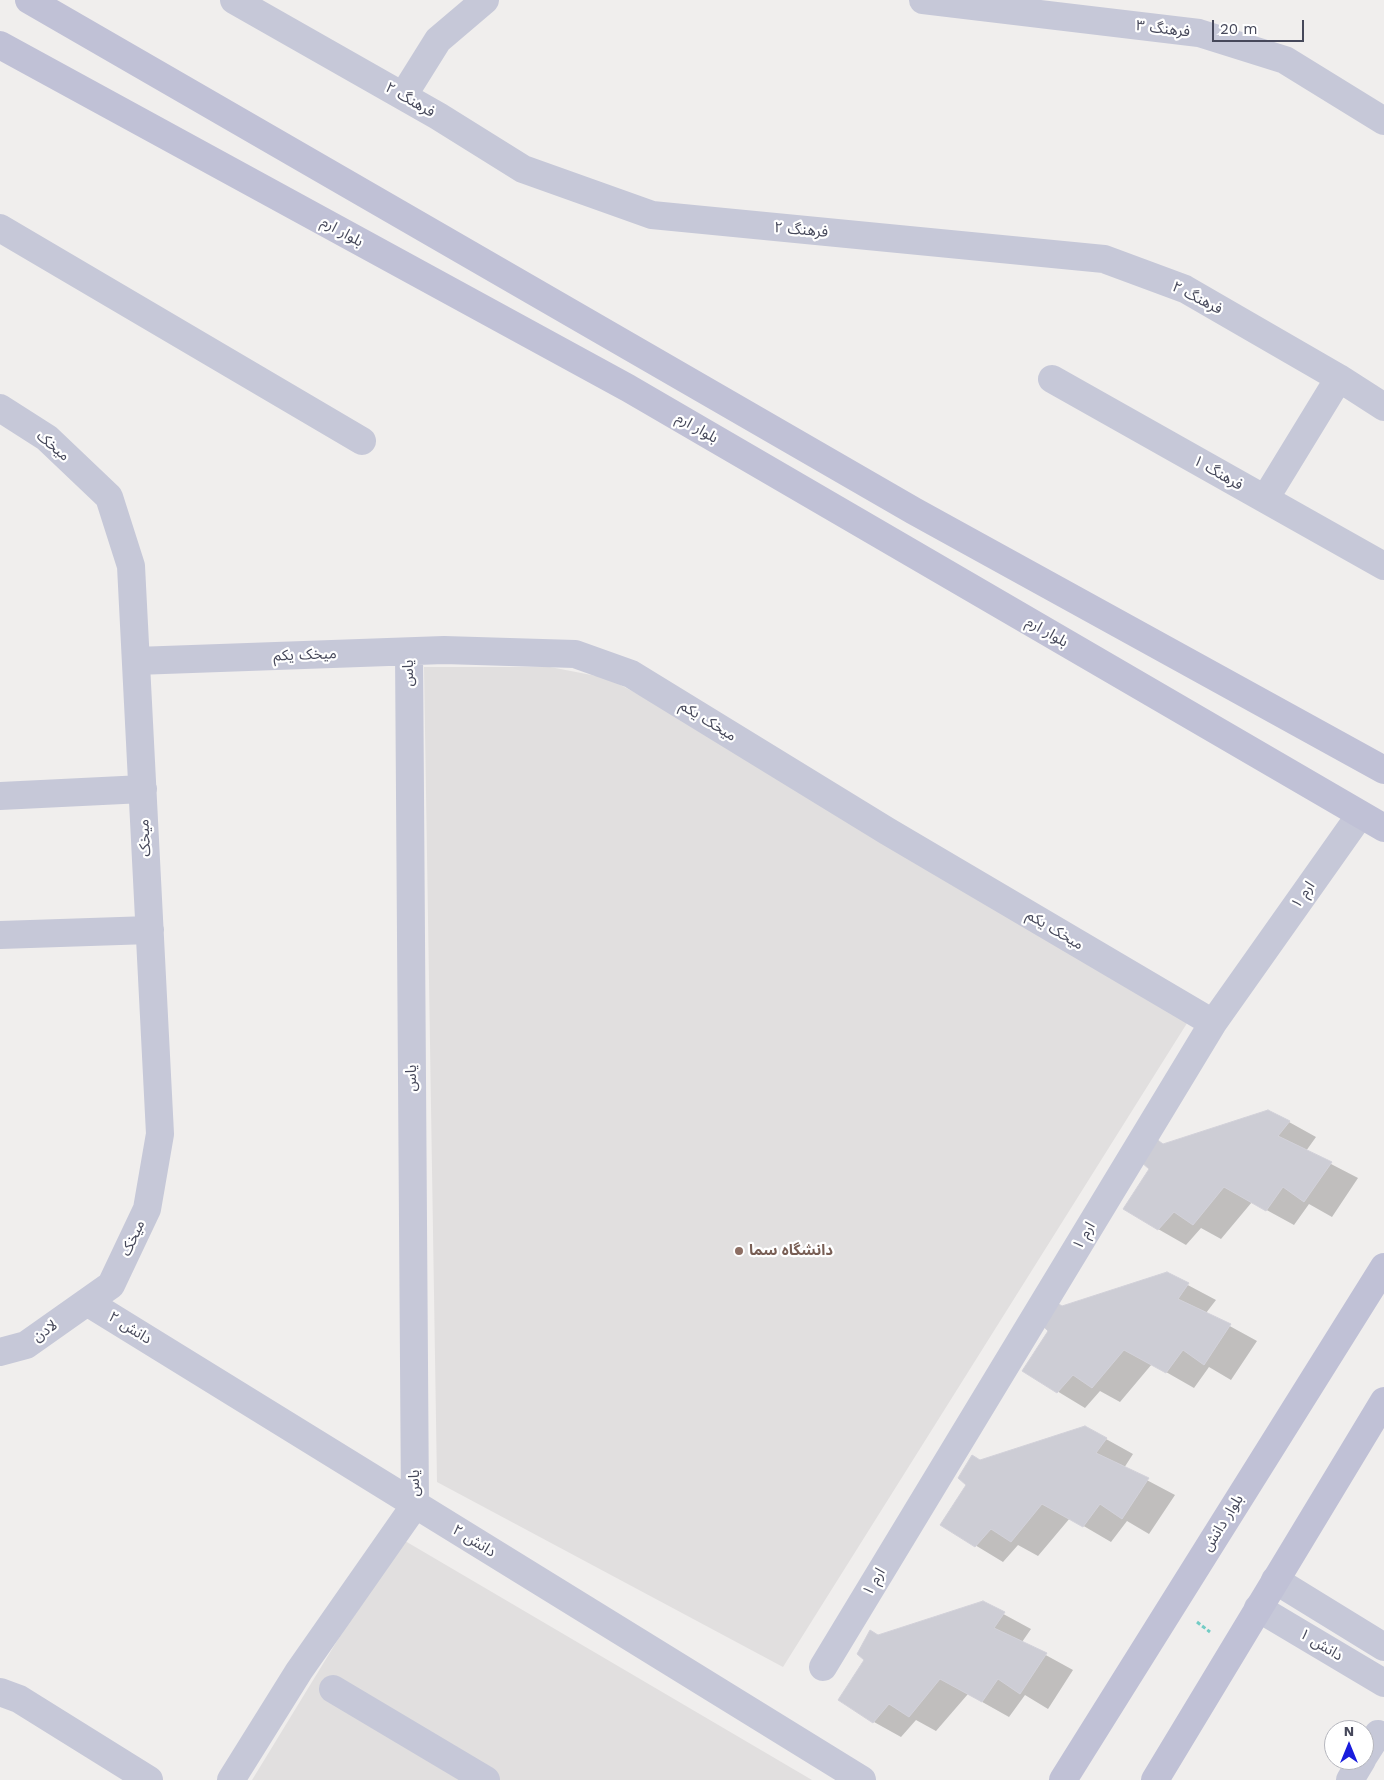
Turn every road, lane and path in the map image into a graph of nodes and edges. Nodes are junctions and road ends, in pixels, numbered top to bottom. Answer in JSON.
{"nodes":[{"id":1,"x":29,"y":0,"type":"edge"},
{"id":2,"x":234,"y":0,"type":"edge"},
{"id":3,"x":486,"y":0,"type":"edge"},
{"id":4,"x":923,"y":0,"type":"edge"},
{"id":5,"x":963,"y":2,"type":"edge"},
{"id":6,"x":0,"y":44,"type":"edge"},
{"id":7,"x":403,"y":96,"type":"junction"},
{"id":8,"x":1384,"y":121,"type":"edge"},
{"id":9,"x":372,"y":198,"type":"junction"},
{"id":10,"x":0,"y":228,"type":"edge"},
{"id":11,"x":353,"y":238,"type":"junction"},
{"id":12,"x":1339,"y":378,"type":"junction"},
{"id":13,"x":1052,"y":379,"type":"dead end"},
{"id":14,"x":1384,"y":407,"type":"edge"},
{"id":15,"x":0,"y":408,"type":"edge"},
{"id":16,"x":362,"y":441,"type":"dead end"},
{"id":17,"x":1264,"y":499,"type":"junction"},
{"id":18,"x":1384,"y":566,"type":"edge"},
{"id":19,"x":409,"y":652,"type":"junction"},
{"id":20,"x":136,"y":661,"type":"junction"},
{"id":21,"x":1384,"y":770,"type":"edge"},
{"id":22,"x":143,"y":789,"type":"junction"},
{"id":23,"x":0,"y":796,"type":"edge"},
{"id":24,"x":1360,"y":815,"type":"junction"},
{"id":25,"x":1384,"y":828,"type":"edge"},
{"id":26,"x":150,"y":930,"type":"junction"},
{"id":27,"x":0,"y":935,"type":"edge"},
{"id":28,"x":1213,"y":1023,"type":"junction"},
{"id":29,"x":1384,"y":1267,"type":"edge"},
{"id":30,"x":87,"y":1302,"type":"junction"},
{"id":31,"x":0,"y":1352,"type":"edge"},
{"id":32,"x":1384,"y":1401,"type":"edge"},
{"id":33,"x":415,"y":1505,"type":"junction"},
{"id":34,"x":1275,"y":1580,"type":"junction"},
{"id":35,"x":1172,"y":1604,"type":"junction"},
{"id":36,"x":1258,"y":1608,"type":"junction"},
{"id":37,"x":1384,"y":1647,"type":"edge"},
{"id":38,"x":1234,"y":1649,"type":"junction"},
{"id":39,"x":823,"y":1666,"type":"dead end"},
{"id":40,"x":1384,"y":1683,"type":"edge"},
{"id":41,"x":333,"y":1689,"type":"dead end"},
{"id":42,"x":0,"y":1692,"type":"edge"},
{"id":43,"x":149,"y":1780,"type":"edge"},
{"id":44,"x":231,"y":1780,"type":"edge"},
{"id":45,"x":486,"y":1780,"type":"edge"},
{"id":46,"x":862,"y":1780,"type":"edge"},
{"id":47,"x":1063,"y":1780,"type":"edge"},
{"id":48,"x":1155,"y":1780,"type":"edge"}],
"edges":[{"from":1,"to":9,"type":"street"},
{"from":2,"to":7,"type":"street","name":"فرهنگ ۲"},
{"from":3,"to":7,"type":"street"},
{"from":4,"to":5,"type":"street","name":"فرهنگ ۳"},
{"from":5,"to":8,"type":"street","name":"فرهنگ ۳"},
{"from":6,"to":11,"type":"street","name":"بلوار ارم"},
{"from":7,"to":12,"type":"street","name":"فرهنگ ۲"},
{"from":9,"to":11,"type":"street"},
{"from":9,"to":21,"type":"street"},
{"from":10,"to":16,"type":"street"},
{"from":11,"to":24,"type":"street","name":"بلوار ارم"},
{"from":12,"to":14,"type":"street","name":"فرهنگ ۲"},
{"from":12,"to":17,"type":"street"},
{"from":13,"to":17,"type":"street","name":"فرهنگ ۱"},
{"from":15,"to":20,"type":"street","name":"میخک"},
{"from":17,"to":18,"type":"street","name":"فرهنگ ۱"},
{"from":19,"to":20,"type":"street","name":"میخک یکم"},
{"from":19,"to":28,"type":"street","name":"میخک یکم"},
{"from":19,"to":33,"type":"street","name":"یاس"},
{"from":20,"to":22,"type":"street","name":"میخک"},
{"from":22,"to":23,"type":"street"},
{"from":22,"to":26,"type":"street","name":"میخک"},
{"from":24,"to":25,"type":"street","name":"بلوار ارم"},
{"from":24,"to":28,"type":"street","name":"ارم ۱"},
{"from":26,"to":27,"type":"street"},
{"from":26,"to":30,"type":"street","name":"میخک"},
{"from":28,"to":39,"type":"street","name":"ارم ۱"},
{"from":29,"to":35,"type":"street","name":"بلوار دانش"},
{"from":30,"to":31,"type":"street","name":"لادن"},
{"from":30,"to":33,"type":"street","name":"دانش ۲"},
{"from":32,"to":34,"type":"street"},
{"from":33,"to":44,"type":"street"},
{"from":33,"to":46,"type":"street","name":"دانش ۲"},
{"from":34,"to":36,"type":"street"},
{"from":34,"to":37,"type":"street","name":"دانش ۱"},
{"from":35,"to":38,"type":"path"},
{"from":35,"to":47,"type":"street","name":"بلوار دانش"},
{"from":36,"to":38,"type":"street"},
{"from":36,"to":40,"type":"street","name":"دانش ۱"},
{"from":38,"to":48,"type":"street"},
{"from":41,"to":45,"type":"street"},
{"from":42,"to":43,"type":"street"}]}
